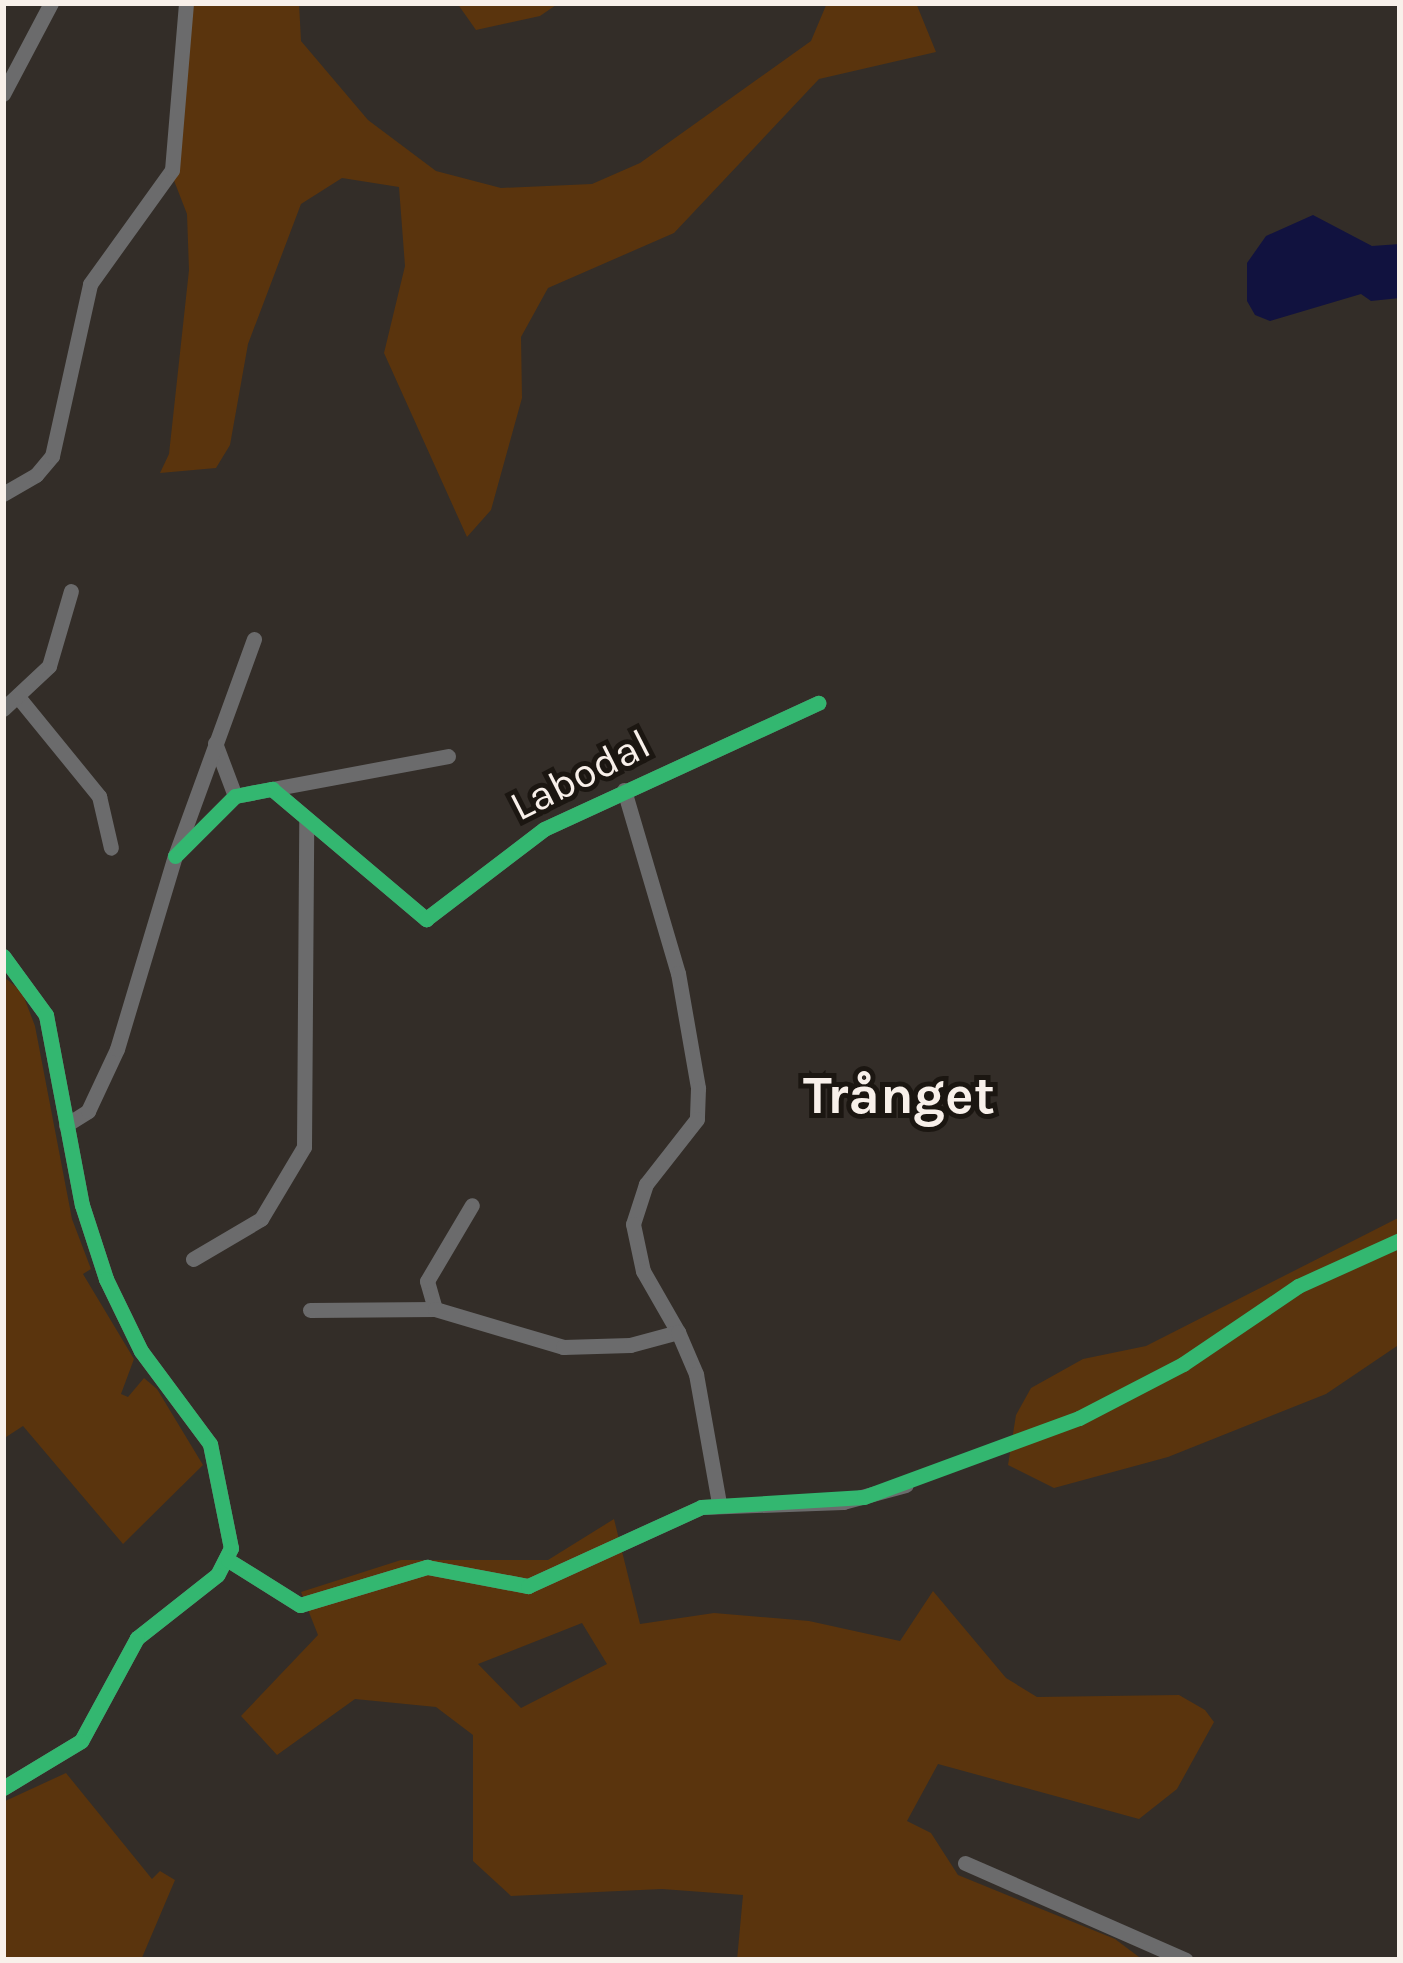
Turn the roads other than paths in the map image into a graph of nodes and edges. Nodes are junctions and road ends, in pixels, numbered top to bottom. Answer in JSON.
{"nodes":[{"id":1,"x":52,"y":3,"type":"edge"},
{"id":2,"x":186,"y":3,"type":"edge"},
{"id":3,"x":3,"y":94,"type":"edge"},
{"id":4,"x":3,"y":494,"type":"edge"},
{"id":5,"x":71,"y":591,"type":"dead end"},
{"id":6,"x":254,"y":639,"type":"dead end"},
{"id":7,"x":19,"y":698,"type":"junction"},
{"id":8,"x":818,"y":703,"type":"dead end"},
{"id":9,"x":3,"y":710,"type":"edge"},
{"id":10,"x":215,"y":743,"type":"junction"},
{"id":11,"x":448,"y":756,"type":"dead end"},
{"id":12,"x":272,"y":790,"type":"junction"},
{"id":13,"x":624,"y":790,"type":"junction"},
{"id":14,"x":236,"y":796,"type":"junction"},
{"id":15,"x":306,"y":820,"type":"junction"},
{"id":16,"x":111,"y":848,"type":"dead end"},
{"id":17,"x":175,"y":856,"type":"junction"},
{"id":18,"x":3,"y":956,"type":"edge"},
{"id":19,"x":66,"y":1125,"type":"junction"},
{"id":20,"x":472,"y":1205,"type":"dead end"},
{"id":21,"x":193,"y":1258,"type":"dead end"},
{"id":22,"x":435,"y":1309,"type":"junction"},
{"id":23,"x":310,"y":1310,"type":"dead end"},
{"id":24,"x":678,"y":1332,"type":"junction"},
{"id":25,"x":906,"y":1485,"type":"dead end"},
{"id":26,"x":719,"y":1503,"type":"junction"},
{"id":27,"x":228,"y":1560,"type":"junction"},
{"id":28,"x":3,"y":1788,"type":"edge"},
{"id":29,"x":965,"y":1863,"type":"dead end"},
{"id":30,"x":1186,"y":1960,"type":"edge"}],
"edges":[{"from":1,"to":3,"type":"street"},
{"from":2,"to":4,"type":"street"},
{"from":5,"to":7,"type":"street"},
{"from":6,"to":10,"type":"street"},
{"from":7,"to":9,"type":"street"},
{"from":7,"to":16,"type":"street"},
{"from":8,"to":13,"type":"street","name":"Labodal"},
{"from":10,"to":14,"type":"street"},
{"from":10,"to":17,"type":"street"},
{"from":11,"to":12,"type":"street","name":"Labodal"},
{"from":12,"to":14,"type":"street","name":"Labodal"},
{"from":12,"to":15,"type":"street","name":"Labodal"},
{"from":13,"to":15,"type":"street","name":"Labodal"},
{"from":13,"to":24,"type":"street","name":"Labodal"},
{"from":14,"to":17,"type":"street"},
{"from":15,"to":21,"type":"street"},
{"from":17,"to":19,"type":"street"},
{"from":18,"to":19,"type":"street"},
{"from":19,"to":27,"type":"street"},
{"from":20,"to":22,"type":"street"},
{"from":22,"to":23,"type":"street"},
{"from":22,"to":24,"type":"street"},
{"from":24,"to":26,"type":"street","name":"Labodal"},
{"from":25,"to":26,"type":"street"},
{"from":26,"to":27,"type":"street"},
{"from":27,"to":28,"type":"street"},
{"from":29,"to":30,"type":"street"}]}
